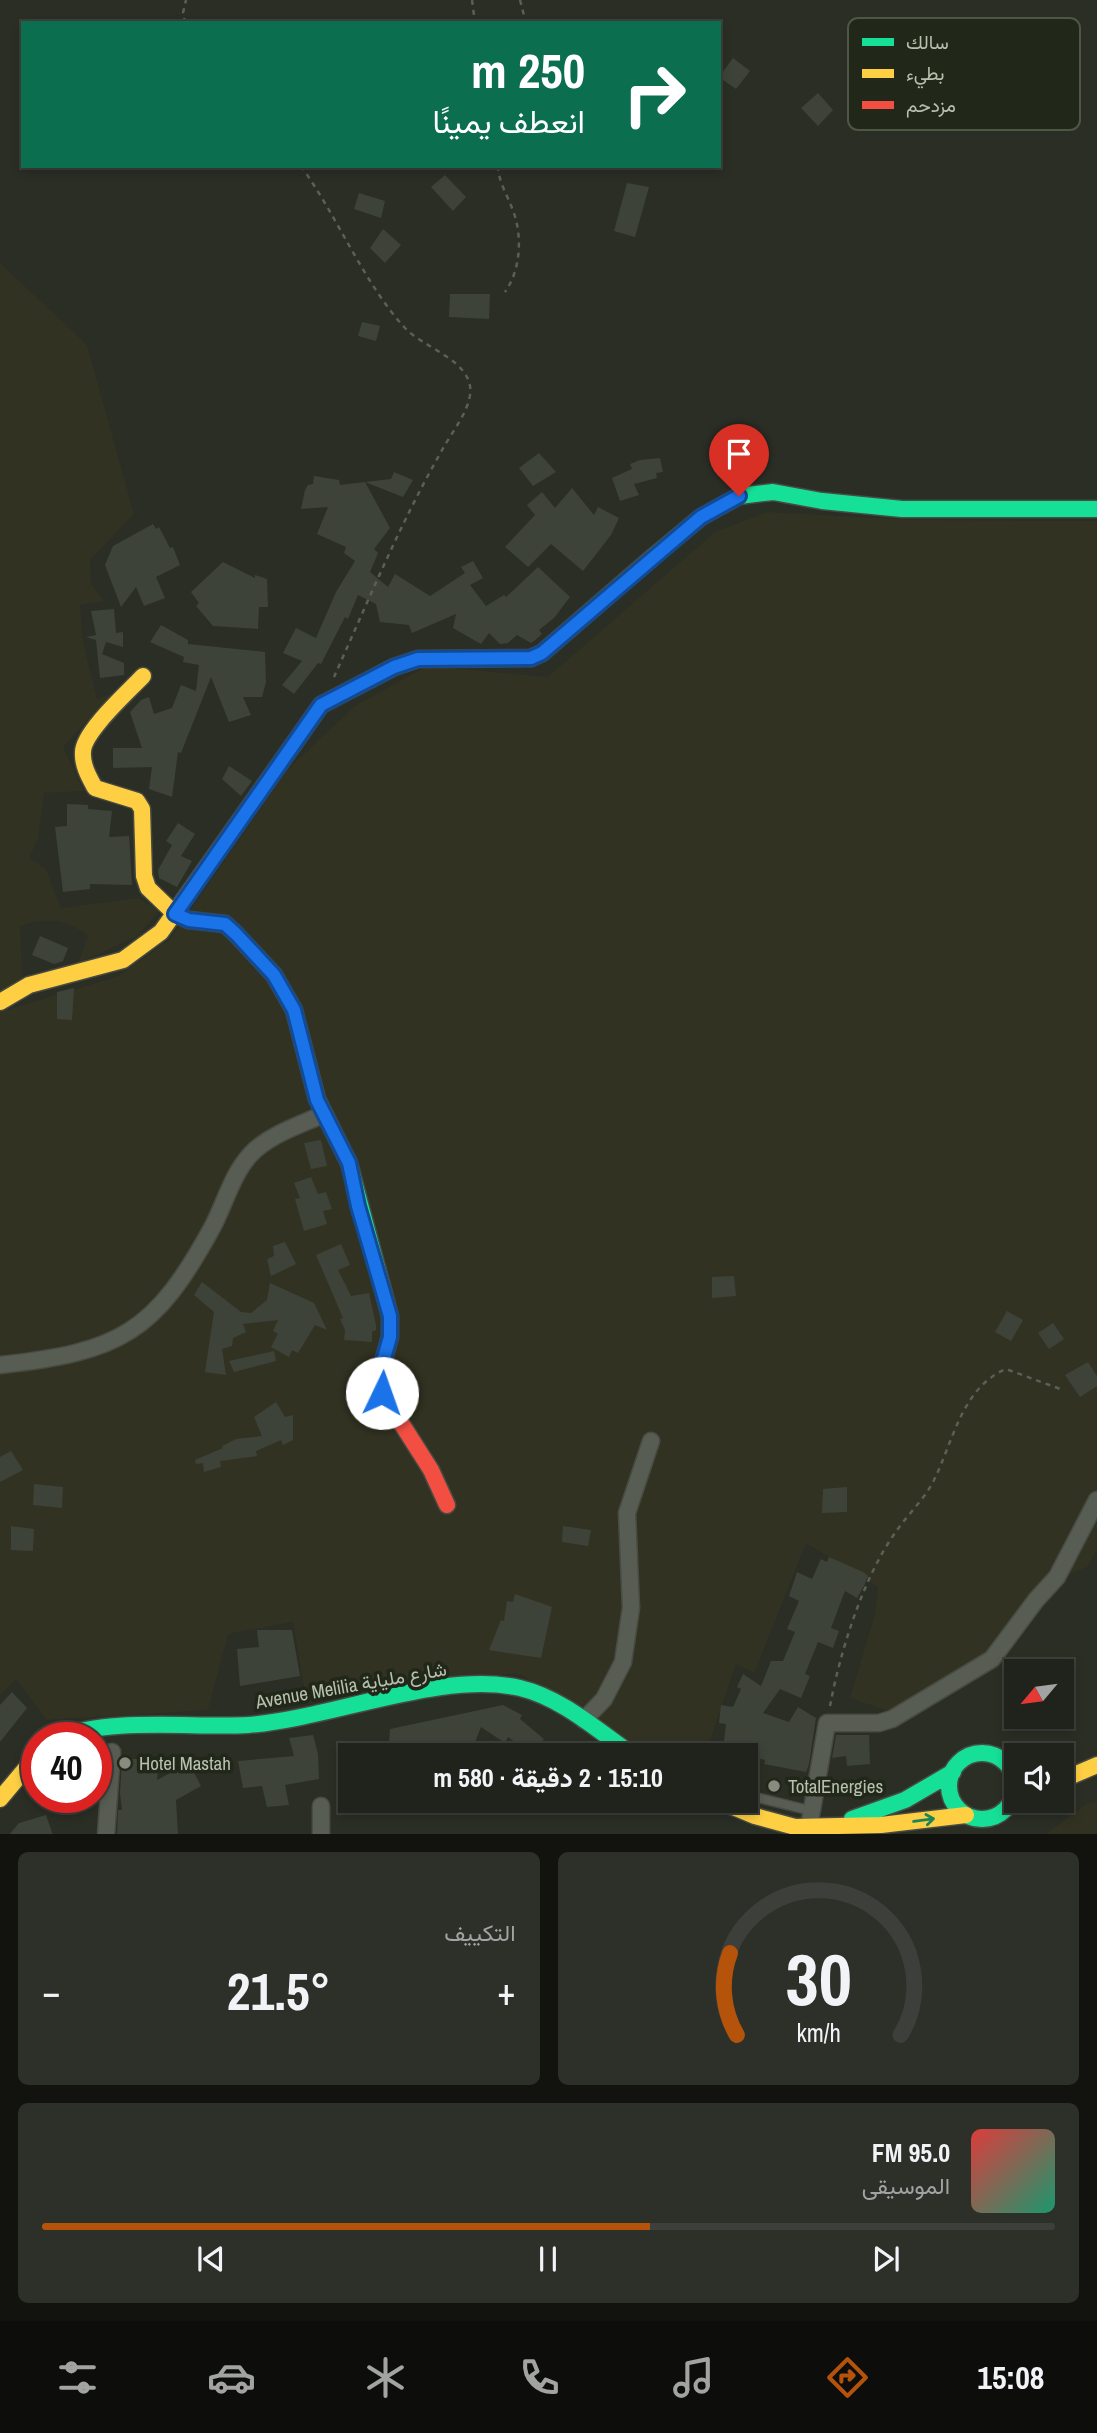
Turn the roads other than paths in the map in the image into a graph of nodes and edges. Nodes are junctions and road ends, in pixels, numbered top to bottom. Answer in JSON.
{"nodes":[{"id":1,"x":1097,"y":509,"type":"edge"},
{"id":2,"x":143,"y":676,"type":"dead end"},
{"id":3,"x":175,"y":914,"type":"junction"},
{"id":4,"x":0,"y":1002,"type":"edge"},
{"id":5,"x":324,"y":1114,"type":"junction"},
{"id":6,"x":0,"y":1365,"type":"edge"},
{"id":7,"x":651,"y":1441,"type":"dead end"},
{"id":8,"x":1097,"y":1500,"type":"edge"},
{"id":9,"x":447,"y":1505,"type":"dead end"},
{"id":10,"x":584,"y":1720,"type":"junction"},
{"id":11,"x":112,"y":1728,"type":"edge"},
{"id":12,"x":616,"y":1743,"type":"edge"},
{"id":13,"x":997,"y":1757,"type":"junction"},
{"id":14,"x":1004,"y":1758,"type":"edge"},
{"id":15,"x":1097,"y":1759,"type":"edge"},
{"id":16,"x":1074,"y":1760,"type":"edge"},
{"id":17,"x":1004,"y":1762,"type":"edge"},
{"id":18,"x":1097,"y":1765,"type":"edge"},
{"id":19,"x":953,"y":1772,"type":"junction"},
{"id":20,"x":21,"y":1774,"type":"edge"},
{"id":21,"x":1074,"y":1775,"type":"edge"},
{"id":22,"x":758,"y":1798,"type":"edge"},
{"id":23,"x":0,"y":1800,"type":"edge"},
{"id":24,"x":321,"y":1806,"type":"dead end"},
{"id":25,"x":1004,"y":1811,"type":"edge"},
{"id":26,"x":108,"y":1813,"type":"edge"},
{"id":27,"x":753,"y":1813,"type":"edge"},
{"id":28,"x":1009,"y":1813,"type":"edge"},
{"id":29,"x":968,"y":1816,"type":"junction"},
{"id":30,"x":810,"y":1819,"type":"junction"},
{"id":31,"x":833,"y":1826,"type":"junction"},
{"id":32,"x":106,"y":1834,"type":"edge"},
{"id":33,"x":321,"y":1834,"type":"edge"},
{"id":34,"x":975,"y":1834,"type":"edge"},
{"id":35,"x":1001,"y":1834,"type":"edge"}],
"edges":[{"from":1,"to":3,"type":"street"},
{"from":2,"to":3,"type":"street"},
{"from":3,"to":4,"type":"street"},
{"from":3,"to":5,"type":"street"},
{"from":5,"to":6,"type":"street"},
{"from":5,"to":9,"type":"street"},
{"from":7,"to":10,"type":"street"},
{"from":8,"to":30,"type":"street"},
{"from":10,"to":11,"type":"street","name":"Avenue Melilia شارع ملياية"},
{"from":10,"to":12,"type":"street","name":"Avenue Melilia شارع ملياية"},
{"from":13,"to":14,"type":"street"},
{"from":13,"to":17,"type":"street"},
{"from":13,"to":19,"type":"street"},
{"from":15,"to":16,"type":"street"},
{"from":18,"to":21,"type":"street"},
{"from":19,"to":29,"type":"street"},
{"from":19,"to":31,"type":"street"},
{"from":20,"to":23,"type":"street"},
{"from":22,"to":30,"type":"lane"},
{"from":24,"to":33,"type":"street"},
{"from":25,"to":29,"type":"street"},
{"from":26,"to":32,"type":"street"},
{"from":27,"to":30,"type":"street"},
{"from":28,"to":35,"type":"street"},
{"from":31,"to":29,"type":"street","one_way":true},
{"from":29,"to":34,"type":"street"},
{"from":30,"to":31,"type":"street"}]}
